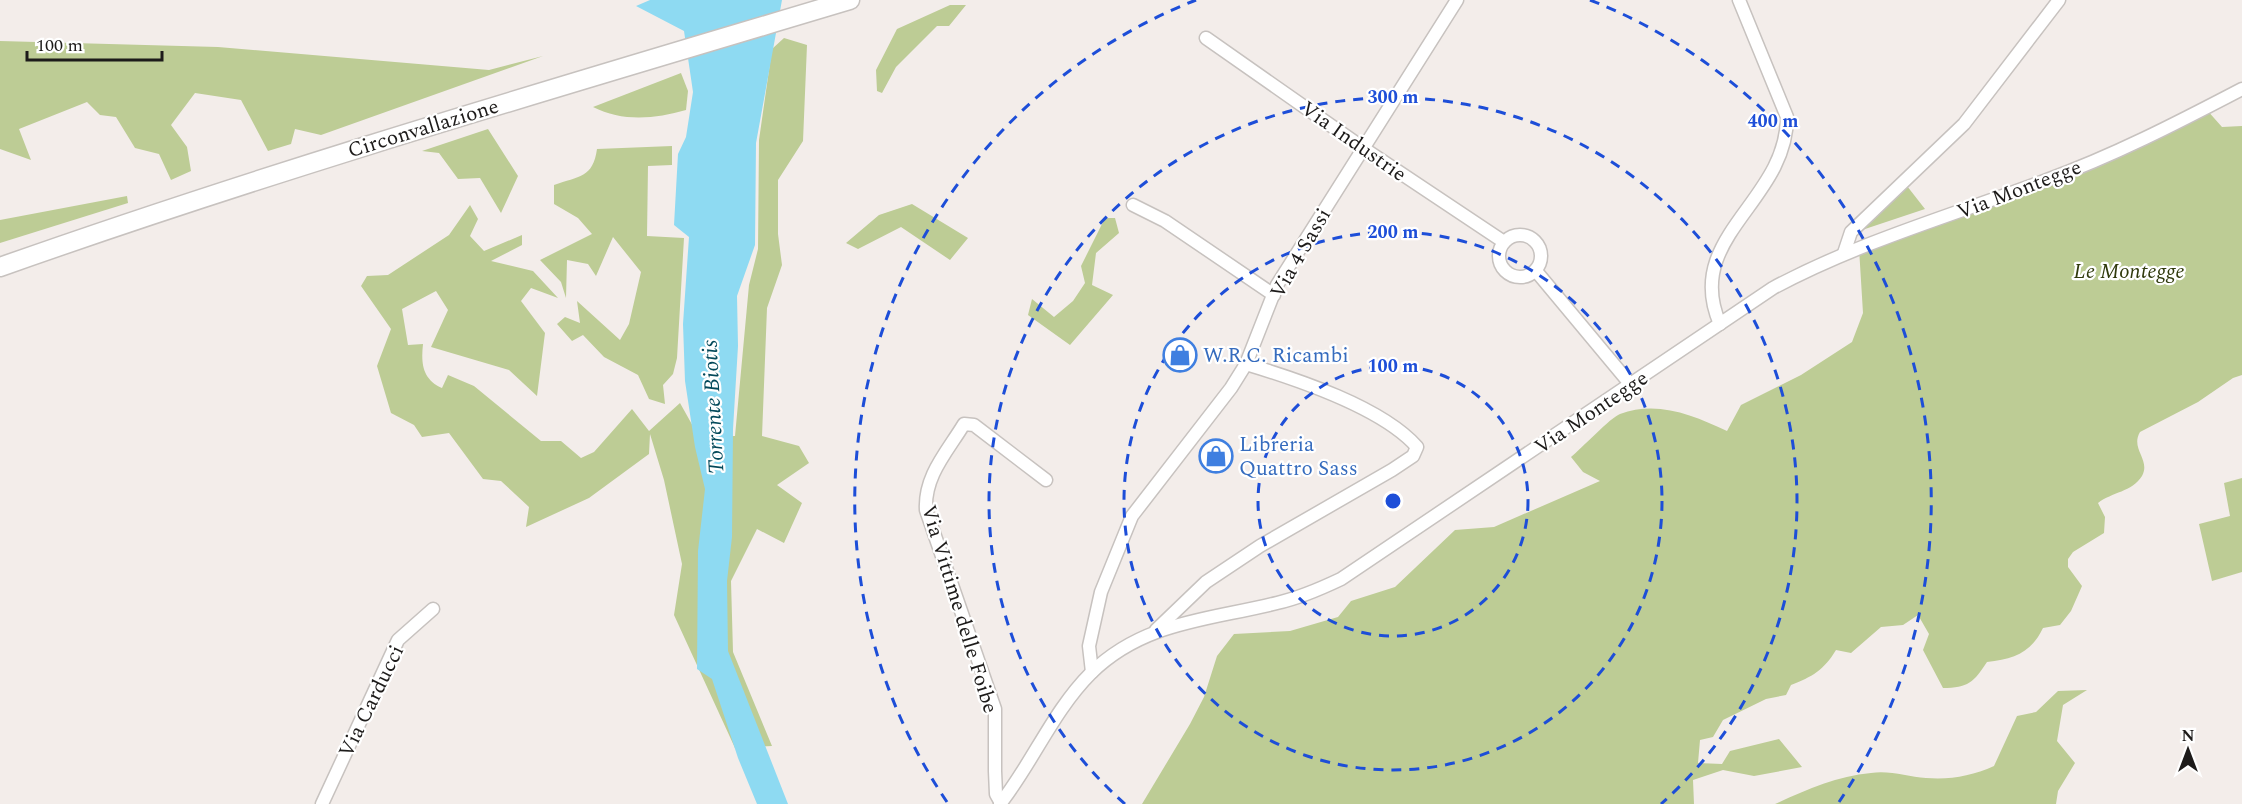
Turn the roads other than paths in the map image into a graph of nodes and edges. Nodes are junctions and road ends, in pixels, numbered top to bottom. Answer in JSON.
{"nodes":[{"id":1,"x":850,"y":0,"type":"edge"},
{"id":2,"x":1457,"y":0,"type":"edge"},
{"id":3,"x":1739,"y":0,"type":"edge"},
{"id":4,"x":2059,"y":0,"type":"edge"},
{"id":5,"x":1206,"y":38,"type":"dead end"},
{"id":6,"x":2242,"y":89,"type":"edge"},
{"id":7,"x":1363,"y":148,"type":"junction"},
{"id":8,"x":1133,"y":205,"type":"dead end"},
{"id":9,"x":1504,"y":242,"type":"junction"},
{"id":10,"x":1844,"y":253,"type":"junction"},
{"id":11,"x":0,"y":267,"type":"edge"},
{"id":12,"x":1536,"y":271,"type":"junction"},
{"id":13,"x":1274,"y":295,"type":"junction"},
{"id":14,"x":1720,"y":324,"type":"junction"},
{"id":15,"x":1246,"y":364,"type":"junction"},
{"id":16,"x":1631,"y":385,"type":"junction"},
{"id":17,"x":1046,"y":480,"type":"dead end"},
{"id":18,"x":433,"y":609,"type":"dead end"},
{"id":19,"x":1153,"y":633,"type":"junction"},
{"id":20,"x":1092,"y":672,"type":"junction"},
{"id":21,"x":1000,"y":803,"type":"edge"},
{"id":22,"x":322,"y":804,"type":"edge"}],
"edges":[{"from":1,"to":11,"type":"highway","name":"Circonvallazione"},
{"from":2,"to":7,"type":"street","name":"Via 4 Sassi"},
{"from":3,"to":14,"type":"street"},
{"from":4,"to":10,"type":"street"},
{"from":5,"to":7,"type":"street","name":"Via Industrie"},
{"from":6,"to":10,"type":"street","name":"Via Montegge"},
{"from":7,"to":9,"type":"street","name":"Via Industrie"},
{"from":7,"to":13,"type":"street","name":"Via 4 Sassi"},
{"from":8,"to":13,"type":"street"},
{"from":9,"to":12,"type":"street"},
{"from":9,"to":12,"type":"street"},
{"from":10,"to":14,"type":"street","name":"Via Montegge"},
{"from":12,"to":16,"type":"street"},
{"from":13,"to":15,"type":"street","name":"Via 4 Sassi"},
{"from":14,"to":16,"type":"street","name":"Via Montegge"},
{"from":15,"to":19,"type":"street"},
{"from":15,"to":20,"type":"street","name":"Via 4 Sassi"},
{"from":16,"to":19,"type":"street","name":"Via Montegge"},
{"from":17,"to":21,"type":"street","name":"Via Vittime delle Foibe"},
{"from":18,"to":22,"type":"street","name":"Via Carducci"},
{"from":19,"to":20,"type":"street","name":"Via Montegge"},
{"from":20,"to":21,"type":"street","name":"Via Montegge"}]}
